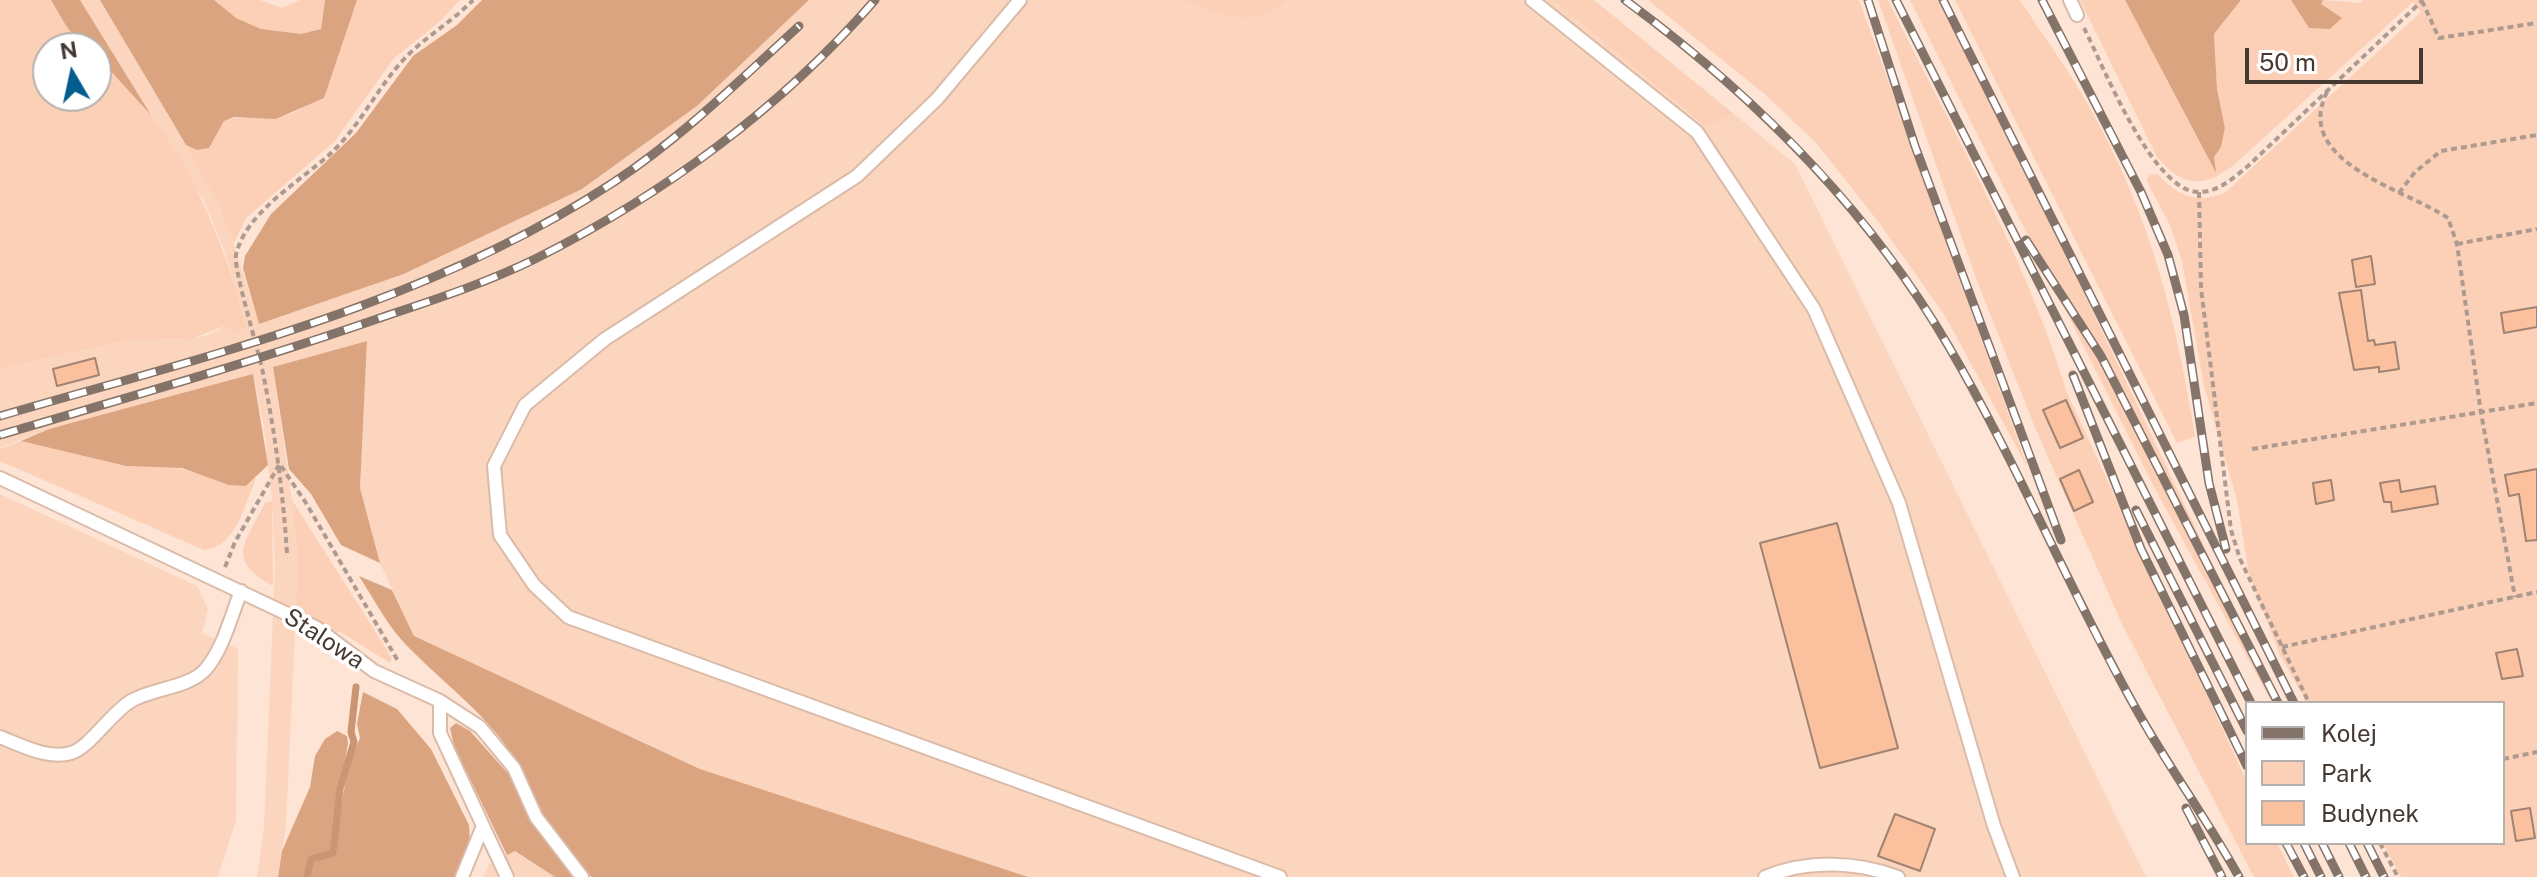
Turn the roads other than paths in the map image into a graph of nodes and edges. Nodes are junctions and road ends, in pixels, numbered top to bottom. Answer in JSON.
{"nodes":[{"id":1,"x":1020,"y":0,"type":"edge"},
{"id":2,"x":1532,"y":0,"type":"edge"},
{"id":3,"x":2070,"y":0,"type":"edge"},
{"id":4,"x":2077,"y":15,"type":"road end"},
{"id":5,"x":0,"y":478,"type":"edge"},
{"id":6,"x":241,"y":591,"type":"junction"},
{"id":7,"x":440,"y":701,"type":"junction"},
{"id":8,"x":0,"y":737,"type":"edge"},
{"id":9,"x":483,"y":826,"type":"junction"},
{"id":10,"x":462,"y":877,"type":"edge"},
{"id":11,"x":507,"y":877,"type":"edge"},
{"id":12,"x":582,"y":877,"type":"edge"},
{"id":13,"x":1280,"y":877,"type":"edge"},
{"id":14,"x":1765,"y":877,"type":"edge"},
{"id":15,"x":1898,"y":877,"type":"edge"},
{"id":16,"x":2013,"y":877,"type":"edge"}],
"edges":[{"from":1,"to":13,"type":"lane"},
{"from":2,"to":16,"type":"lane"},
{"from":3,"to":4,"type":"lane"},
{"from":5,"to":6,"type":"lane","name":"Stalowa"},
{"from":6,"to":7,"type":"lane","name":"Stalowa"},
{"from":6,"to":8,"type":"lane"},
{"from":7,"to":9,"type":"lane"},
{"from":7,"to":12,"type":"lane","name":"Stalowa"},
{"from":9,"to":10,"type":"lane"},
{"from":9,"to":11,"type":"lane"},
{"from":14,"to":15,"type":"lane"}]}
